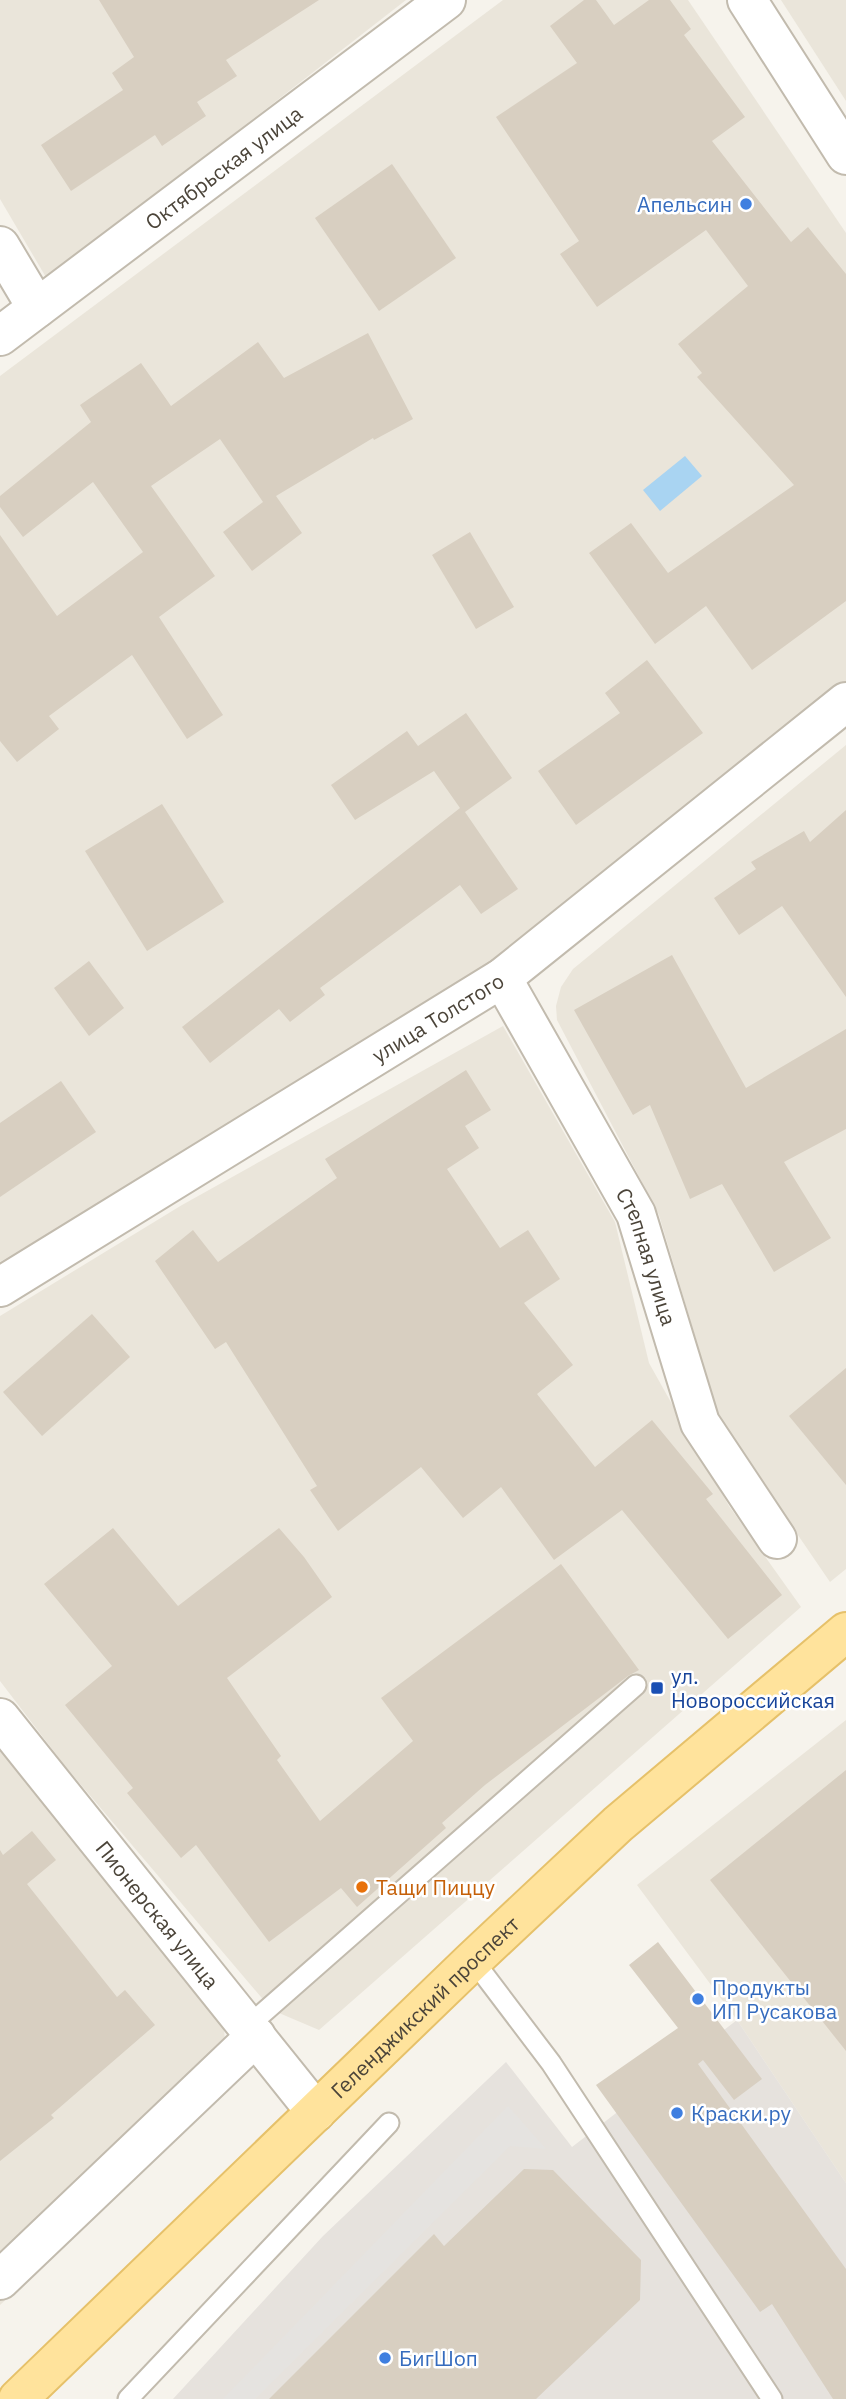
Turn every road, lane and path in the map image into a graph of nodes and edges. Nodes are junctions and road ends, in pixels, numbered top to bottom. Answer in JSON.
{"nodes":[{"id":1,"x":446,"y":0,"type":"edge"},
{"id":2,"x":747,"y":0,"type":"edge"},
{"id":3,"x":846,"y":155,"type":"edge"},
{"id":4,"x":0,"y":246,"type":"edge"},
{"id":5,"x":37,"y":308,"type":"junction"},
{"id":6,"x":0,"y":336,"type":"edge"},
{"id":7,"x":846,"y":702,"type":"edge"},
{"id":8,"x":502,"y":978,"type":"junction"},
{"id":9,"x":0,"y":1287,"type":"edge"},
{"id":10,"x":777,"y":1539,"type":"dead end"},
{"id":11,"x":846,"y":1632,"type":"edge"},
{"id":12,"x":636,"y":1685,"type":"dead end"},
{"id":13,"x":0,"y":1718,"type":"edge"},
{"id":14,"x":473,"y":1960,"type":"junction"},
{"id":15,"x":252,"y":2032,"type":"junction"},
{"id":16,"x":316,"y":2112,"type":"junction"},
{"id":17,"x":389,"y":2123,"type":"dead end"},
{"id":18,"x":0,"y":2280,"type":"edge"},
{"id":19,"x":18,"y":2399,"type":"edge"},
{"id":20,"x":128,"y":2399,"type":"edge"},
{"id":21,"x":772,"y":2399,"type":"edge"}],
"edges":[{"from":1,"to":5,"type":"street","name":"Октябрьская улица"},
{"from":2,"to":3,"type":"street"},
{"from":4,"to":5,"type":"street"},
{"from":5,"to":6,"type":"street","name":"Октябрьская улица"},
{"from":7,"to":8,"type":"street","name":"улица Толстого"},
{"from":8,"to":9,"type":"street","name":"улица Толстого"},
{"from":8,"to":10,"type":"street","name":"Степная улица"},
{"from":11,"to":14,"type":"main road","name":"Геленджикский проспект"},
{"from":12,"to":15,"type":"lane"},
{"from":13,"to":15,"type":"street","name":"Пионерская улица"},
{"from":14,"to":16,"type":"main road","name":"Геленджикский проспект"},
{"from":14,"to":21,"type":"lane"},
{"from":15,"to":16,"type":"street","name":"Пионерская улица"},
{"from":15,"to":18,"type":"street"},
{"from":16,"to":19,"type":"main road","name":"Геленджикский проспект"},
{"from":17,"to":20,"type":"lane"}]}
